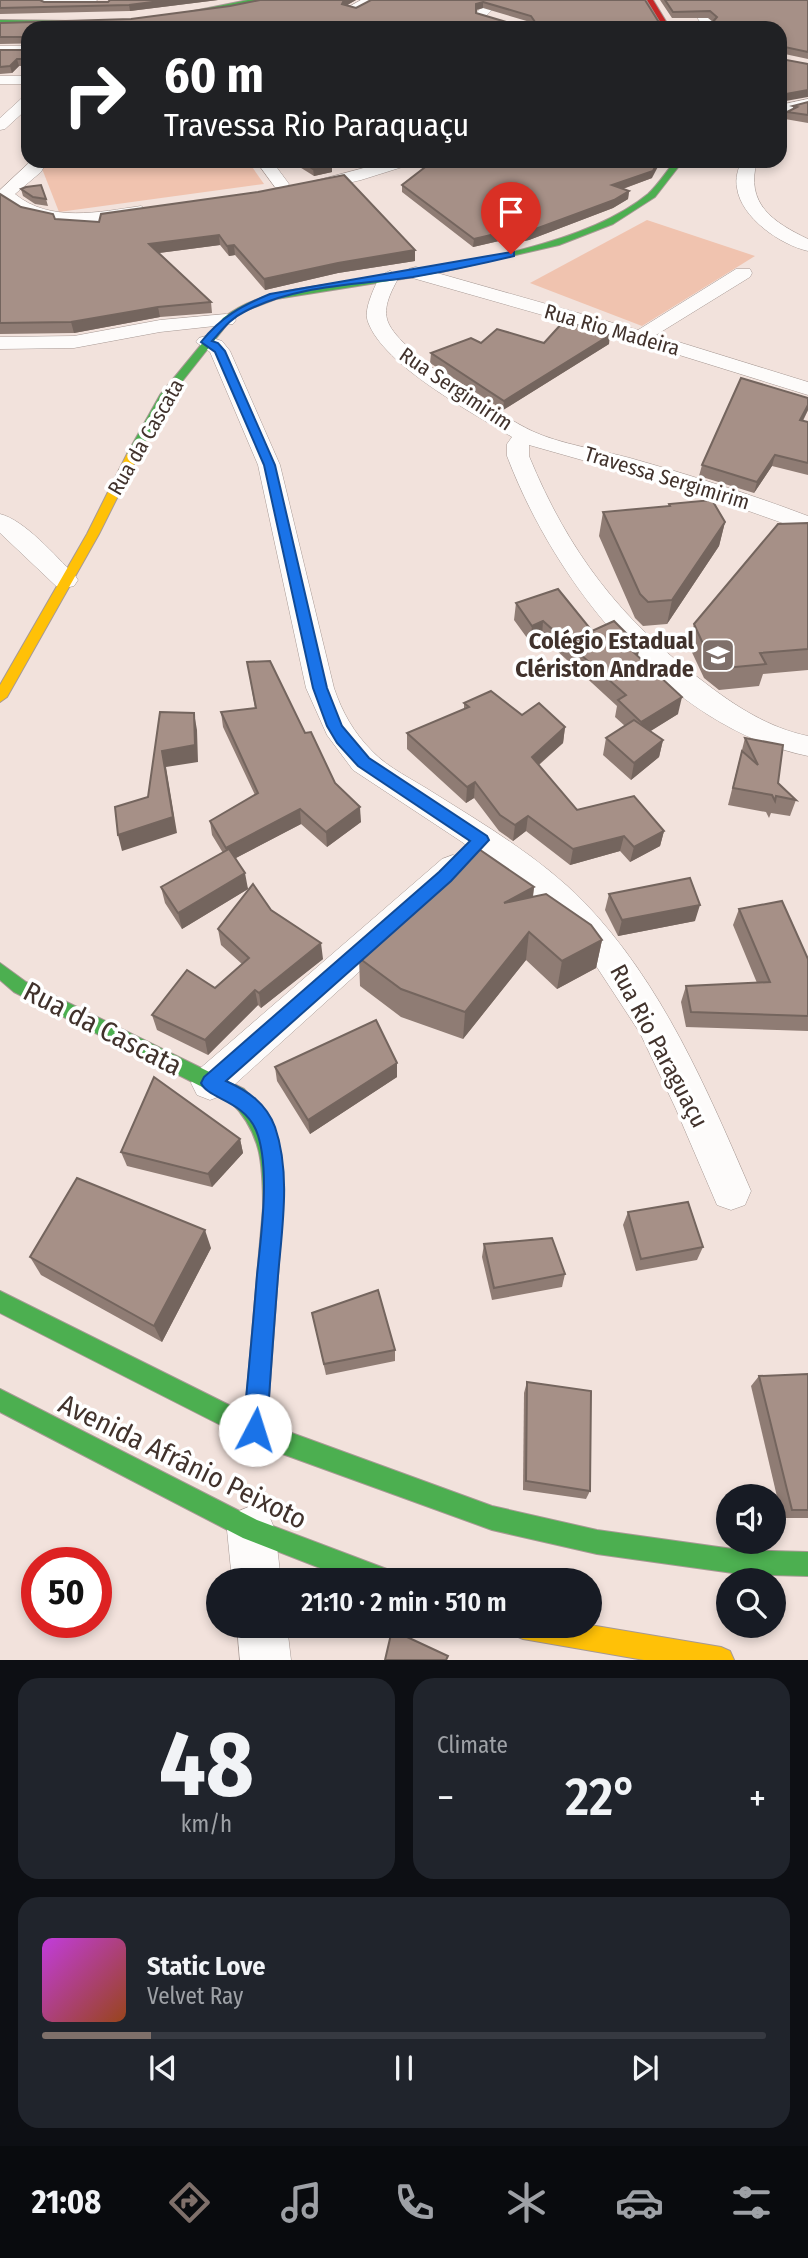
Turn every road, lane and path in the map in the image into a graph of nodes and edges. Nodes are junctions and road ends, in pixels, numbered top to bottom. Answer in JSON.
{"nodes":[{"id":1,"x":36,"y":0,"type":"edge"},
{"id":2,"x":258,"y":0,"type":"edge"},
{"id":3,"x":371,"y":0,"type":"edge"},
{"id":4,"x":496,"y":0,"type":"edge"},
{"id":5,"x":650,"y":0,"type":"edge"},
{"id":6,"x":712,"y":0,"type":"edge"},
{"id":7,"x":108,"y":2,"type":"edge"},
{"id":8,"x":351,"y":9,"type":"edge"},
{"id":9,"x":162,"y":17,"type":"edge"},
{"id":10,"x":480,"y":21,"type":"edge"},
{"id":11,"x":663,"y":21,"type":"edge"},
{"id":12,"x":701,"y":21,"type":"edge"},
{"id":13,"x":0,"y":22,"type":"edge"},
{"id":14,"x":21,"y":22,"type":"edge"},
{"id":15,"x":0,"y":50,"type":"edge"},
{"id":16,"x":21,"y":50,"type":"edge"},
{"id":17,"x":808,"y":103,"type":"edge"},
{"id":18,"x":21,"y":106,"type":"edge"},
{"id":19,"x":787,"y":107,"type":"edge"},
{"id":20,"x":0,"y":126,"type":"edge"},
{"id":21,"x":36,"y":168,"type":"edge"},
{"id":22,"x":269,"y":168,"type":"edge"},
{"id":23,"x":383,"y":168,"type":"edge"},
{"id":24,"x":676,"y":168,"type":"edge"},
{"id":25,"x":746,"y":168,"type":"edge"},
{"id":26,"x":18,"y":182,"type":"junction"},
{"id":27,"x":281,"y":184,"type":"edge"},
{"id":28,"x":0,"y":185,"type":"edge"},
{"id":29,"x":262,"y":194,"type":"edge"},
{"id":30,"x":158,"y":208,"type":"edge"},
{"id":31,"x":808,"y":246,"type":"edge"},
{"id":32,"x":416,"y":273,"type":"junction"},
{"id":33,"x":743,"y":273,"type":"dead end"},
{"id":34,"x":390,"y":277,"type":"junction"},
{"id":35,"x":226,"y":320,"type":"junction"},
{"id":36,"x":640,"y":337,"type":"junction"},
{"id":37,"x":206,"y":342,"type":"junction"},
{"id":38,"x":0,"y":343,"type":"edge"},
{"id":39,"x":808,"y":389,"type":"edge"},
{"id":40,"x":525,"y":436,"type":"junction"},
{"id":41,"x":0,"y":521,"type":"edge"},
{"id":42,"x":808,"y":526,"type":"edge"},
{"id":43,"x":65,"y":580,"type":"junction"},
{"id":44,"x":0,"y":697,"type":"edge"},
{"id":45,"x":808,"y":746,"type":"edge"},
{"id":46,"x":481,"y":840,"type":"junction"},
{"id":47,"x":0,"y":970,"type":"edge"},
{"id":48,"x":210,"y":1083,"type":"junction"},
{"id":49,"x":732,"y":1191,"type":"dead end"},
{"id":50,"x":0,"y":1301,"type":"edge"},
{"id":51,"x":0,"y":1400,"type":"edge"},
{"id":52,"x":255,"y":1430,"type":"junction"},
{"id":53,"x":251,"y":1530,"type":"junction"},
{"id":54,"x":808,"y":1564,"type":"edge"},
{"id":55,"x":256,"y":1568,"type":"edge"},
{"id":56,"x":351,"y":1568,"type":"edge"},
{"id":57,"x":263,"y":1638,"type":"edge"},
{"id":58,"x":593,"y":1638,"type":"edge"},
{"id":59,"x":266,"y":1660,"type":"edge"},
{"id":60,"x":721,"y":1660,"type":"edge"}],
"edges":[{"from":1,"to":7,"type":"street"},
{"from":2,"to":9,"type":"main road"},
{"from":3,"to":8,"type":"street"},
{"from":4,"to":10,"type":"street"},
{"from":5,"to":11,"type":"main road"},
{"from":6,"to":12,"type":"street"},
{"from":13,"to":14,"type":"main road"},
{"from":15,"to":16,"type":"street"},
{"from":17,"to":19,"type":"street"},
{"from":18,"to":20,"type":"street"},
{"from":21,"to":26,"type":"street"},
{"from":22,"to":27,"type":"street"},
{"from":23,"to":29,"type":"street"},
{"from":24,"to":32,"type":"main road","name":"Rua da Cascata"},
{"from":25,"to":31,"type":"street"},
{"from":26,"to":28,"type":"street"},
{"from":26,"to":30,"type":"street"},
{"from":32,"to":34,"type":"main road","name":"Rua da Cascata"},
{"from":32,"to":36,"type":"street","name":"Rua Rio Madeira"},
{"from":33,"to":36,"type":"street"},
{"from":34,"to":35,"type":"main road","name":"Rua da Cascata"},
{"from":34,"to":40,"type":"street","name":"Rua Sergimirim"},
{"from":35,"to":37,"type":"main road","name":"Rua da Cascata"},
{"from":35,"to":38,"type":"street"},
{"from":36,"to":39,"type":"street","name":"Rua Rio Madeira"},
{"from":37,"to":43,"type":"main road","name":"Rua da Cascata"},
{"from":37,"to":46,"type":"street","name":"Rua Rio Paraguaçu"},
{"from":40,"to":42,"type":"street","name":"Travessa Sergimirim"},
{"from":40,"to":45,"type":"street","name":"Rua Sergimirim"},
{"from":41,"to":43,"type":"street"},
{"from":43,"to":44,"type":"main road","name":"Rua da Cascata"},
{"from":46,"to":48,"type":"street"},
{"from":46,"to":49,"type":"street","name":"Rua Rio Paraguaçu"},
{"from":47,"to":48,"type":"main road","name":"Rua da Cascata"},
{"from":48,"to":52,"type":"main road","name":"Rua da Cascata"},
{"from":50,"to":52,"type":"main road"},
{"from":51,"to":53,"type":"main road","name":"Avenida Afrânio Peixoto"},
{"from":52,"to":54,"type":"main road"},
{"from":53,"to":55,"type":"street"},
{"from":53,"to":56,"type":"main road","name":"Avenida Afrânio Peixoto"},
{"from":57,"to":59,"type":"street"},
{"from":58,"to":60,"type":"main road"}]}
